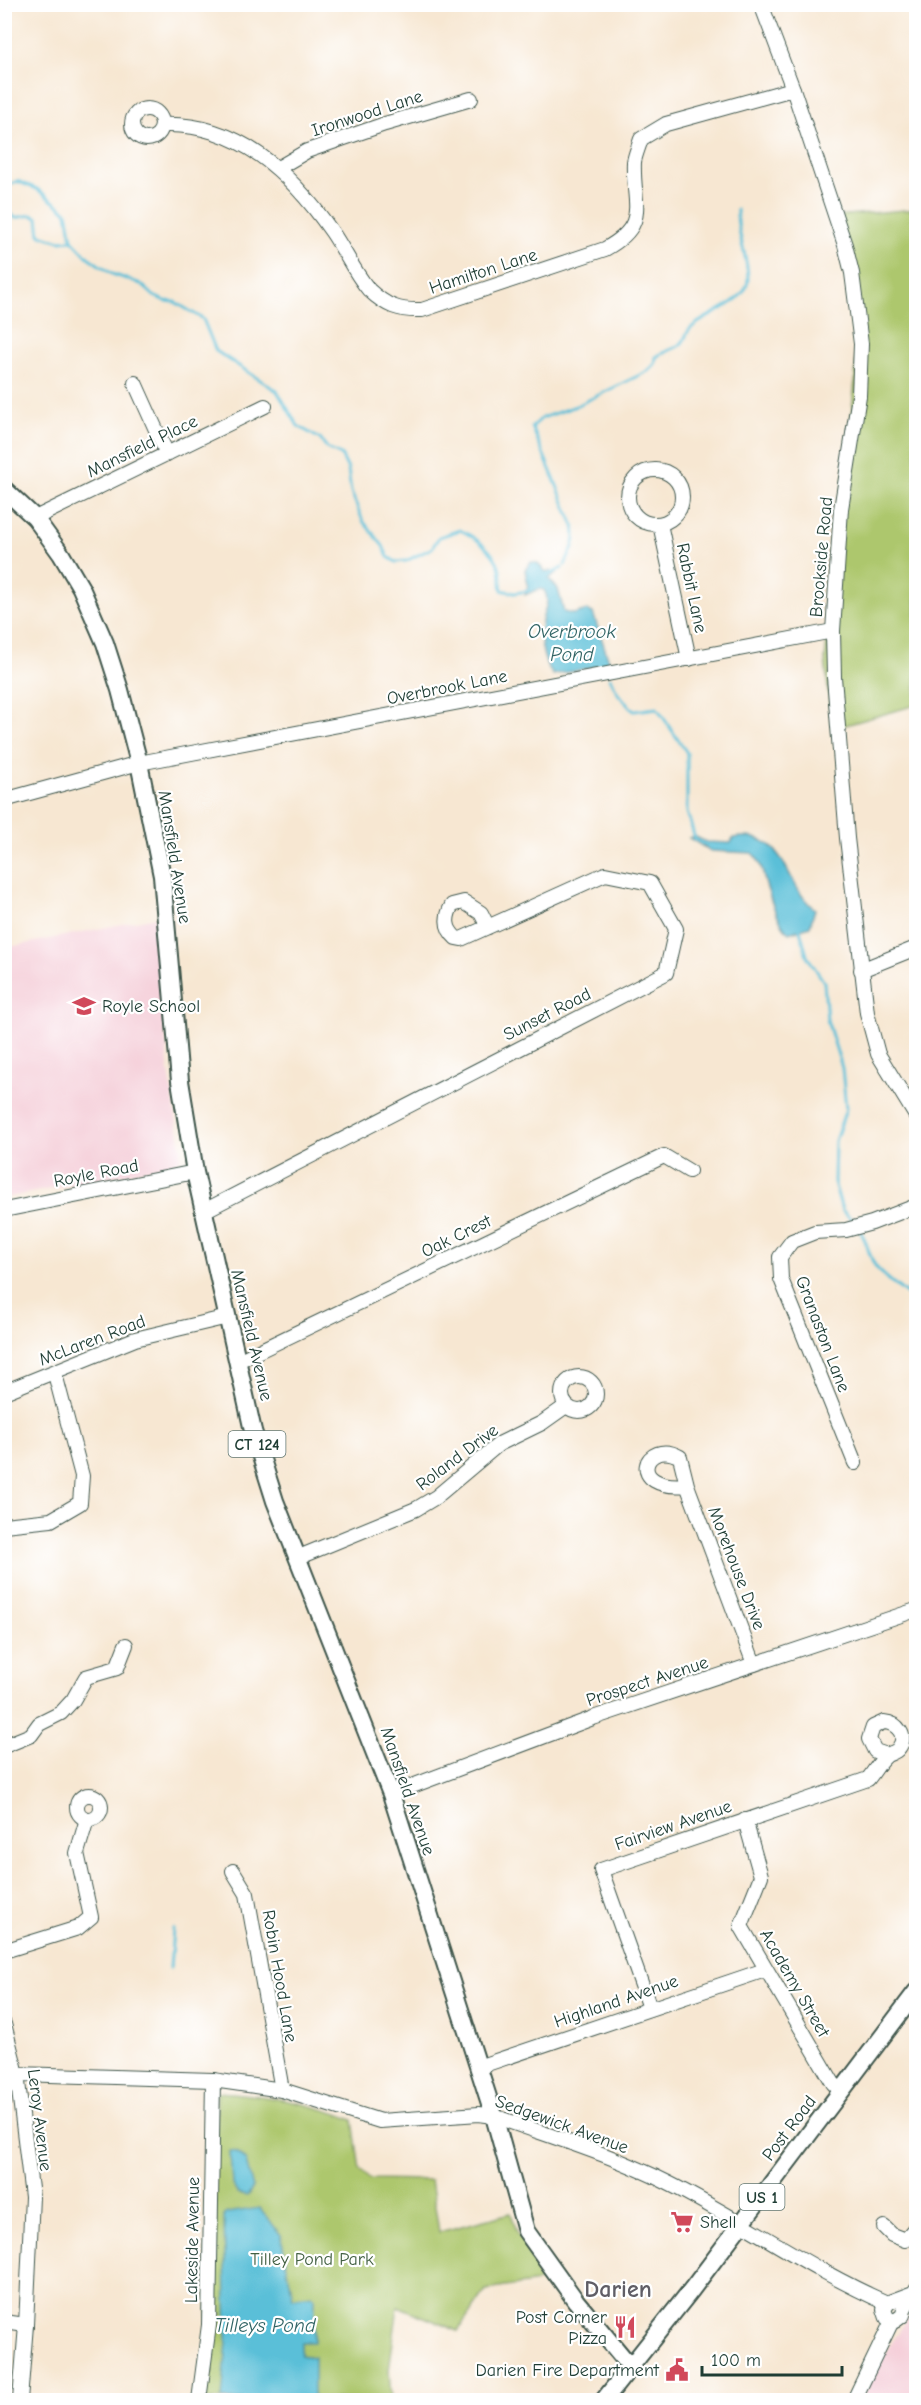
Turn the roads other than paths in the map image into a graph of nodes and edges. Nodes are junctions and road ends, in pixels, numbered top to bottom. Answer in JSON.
{"nodes":[{"id":1,"x":761,"y":4,"type":"edge"},
{"id":2,"x":793,"y":89,"type":"junction"},
{"id":3,"x":471,"y":99,"type":"dead end"},
{"id":4,"x":162,"y":125,"type":"dead end"},
{"id":5,"x":278,"y":168,"type":"junction"},
{"id":6,"x":135,"y":383,"type":"dead end"},
{"id":7,"x":265,"y":406,"type":"dead end"},
{"id":8,"x":167,"y":454,"type":"junction"},
{"id":9,"x":4,"y":489,"type":"edge"},
{"id":10,"x":35,"y":518,"type":"junction"},
{"id":11,"x":660,"y":524,"type":"junction"},
{"id":12,"x":833,"y":631,"type":"junction"},
{"id":13,"x":689,"y":659,"type":"junction"},
{"id":14,"x":139,"y":764,"type":"junction"},
{"id":15,"x":4,"y":800,"type":"edge"},
{"id":16,"x":488,"y":927,"type":"dead end"},
{"id":17,"x":916,"y":948,"type":"edge"},
{"id":18,"x":861,"y":970,"type":"junction"},
{"id":19,"x":916,"y":1116,"type":"edge"},
{"id":20,"x":689,"y":1171,"type":"dead end"},
{"id":21,"x":195,"y":1172,"type":"junction"},
{"id":22,"x":916,"y":1206,"type":"edge"},
{"id":23,"x":4,"y":1210,"type":"edge"},
{"id":24,"x":204,"y":1211,"type":"junction"},
{"id":25,"x":228,"y":1317,"type":"junction"},
{"id":26,"x":238,"y":1361,"type":"junction"},
{"id":27,"x":55,"y":1374,"type":"junction"},
{"id":28,"x":4,"y":1392,"type":"edge"},
{"id":29,"x":566,"y":1406,"type":"dead end"},
{"id":30,"x":855,"y":1463,"type":"dead end"},
{"id":31,"x":687,"y":1485,"type":"dead end"},
{"id":32,"x":4,"y":1525,"type":"edge"},
{"id":33,"x":299,"y":1557,"type":"junction"},
{"id":34,"x":916,"y":1610,"type":"edge"},
{"id":35,"x":126,"y":1645,"type":"dead end"},
{"id":36,"x":754,"y":1664,"type":"junction"},
{"id":37,"x":4,"y":1746,"type":"edge"},
{"id":38,"x":887,"y":1755,"type":"dead end"},
{"id":39,"x":391,"y":1794,"type":"junction"},
{"id":40,"x":87,"y":1819,"type":"dead end"},
{"id":41,"x":745,"y":1820,"type":"junction"},
{"id":42,"x":233,"y":1871,"type":"dead end"},
{"id":43,"x":4,"y":1951,"type":"edge"},
{"id":44,"x":765,"y":1971,"type":"junction"},
{"id":45,"x":916,"y":1992,"type":"edge"},
{"id":46,"x":650,"y":2008,"type":"junction"},
{"id":47,"x":4,"y":2025,"type":"edge"},
{"id":48,"x":478,"y":2067,"type":"junction"},
{"id":49,"x":11,"y":2072,"type":"edge"},
{"id":50,"x":213,"y":2080,"type":"junction"},
{"id":51,"x":282,"y":2090,"type":"junction"},
{"id":52,"x":841,"y":2091,"type":"junction"},
{"id":53,"x":494,"y":2116,"type":"junction"},
{"id":54,"x":742,"y":2223,"type":"junction"},
{"id":55,"x":884,"y":2227,"type":"dead end"},
{"id":56,"x":916,"y":2228,"type":"edge"},
{"id":57,"x":911,"y":2243,"type":"edge"},
{"id":58,"x":915,"y":2291,"type":"edge"},
{"id":59,"x":895,"y":2304,"type":"junction"},
{"id":60,"x":4,"y":2322,"type":"edge"},
{"id":61,"x":26,"y":2325,"type":"junction"},
{"id":62,"x":630,"y":2366,"type":"junction"},
{"id":63,"x":20,"y":2400,"type":"edge"},
{"id":64,"x":199,"y":2400,"type":"edge"},
{"id":65,"x":604,"y":2400,"type":"edge"},
{"id":66,"x":854,"y":2400,"type":"edge"}],
"edges":[{"from":1,"to":2,"type":"street","name":"Brookside Road"},
{"from":2,"to":5,"type":"street","name":"Hamilton Lane"},
{"from":2,"to":12,"type":"street","name":"Brookside Road"},
{"from":3,"to":5,"type":"street","name":"Ironwood Lane"},
{"from":4,"to":5,"type":"street","name":"Hamilton Lane"},
{"from":6,"to":8,"type":"street"},
{"from":7,"to":8,"type":"street","name":"Mansfield Place"},
{"from":8,"to":10,"type":"street","name":"Mansfield Place"},
{"from":9,"to":10,"type":"main road","name":"Mansfield Avenue","number":"CT 124"},
{"from":10,"to":14,"type":"main road","name":"Mansfield Avenue","number":"CT 124"},
{"from":11,"to":11,"type":"street","name":"Rabbit Lane"},
{"from":11,"to":13,"type":"street","name":"Rabbit Lane"},
{"from":12,"to":13,"type":"street","name":"Overbrook Lane"},
{"from":12,"to":18,"type":"street","name":"Brookside Road"},
{"from":13,"to":14,"type":"street","name":"Overbrook Lane"},
{"from":14,"to":15,"type":"street","name":"Overbrook Lane"},
{"from":14,"to":21,"type":"main road","name":"Mansfield Avenue","number":"CT 124"},
{"from":16,"to":24,"type":"street","name":"Sunset Road"},
{"from":17,"to":18,"type":"street"},
{"from":18,"to":19,"type":"street","name":"Brookside Road"},
{"from":20,"to":26,"type":"street","name":"Oak Crest"},
{"from":21,"to":23,"type":"street","name":"Royle Road"},
{"from":21,"to":24,"type":"main road","name":"Mansfield Avenue","number":"CT 124"},
{"from":22,"to":30,"type":"street","name":"Granaston Lane"},
{"from":24,"to":25,"type":"main road","name":"Mansfield Avenue","number":"CT 124"},
{"from":25,"to":26,"type":"main road","name":"Mansfield Avenue","number":"CT 124"},
{"from":25,"to":27,"type":"street","name":"McLaren Road"},
{"from":26,"to":33,"type":"main road","name":"Mansfield Avenue","number":"CT 124"},
{"from":27,"to":28,"type":"street","name":"McLaren Road"},
{"from":27,"to":32,"type":"street"},
{"from":29,"to":33,"type":"street","name":"Roland Drive"},
{"from":31,"to":36,"type":"street","name":"Morehouse Drive"},
{"from":33,"to":39,"type":"main road","name":"Mansfield Avenue","number":"CT 124"},
{"from":34,"to":36,"type":"street","name":"Prospect Avenue"},
{"from":35,"to":37,"type":"street"},
{"from":36,"to":39,"type":"street","name":"Prospect Avenue"},
{"from":38,"to":41,"type":"street","name":"Fairview Avenue"},
{"from":39,"to":48,"type":"main road","name":"Mansfield Avenue","number":"CT 124"},
{"from":40,"to":43,"type":"street"},
{"from":41,"to":44,"type":"street","name":"Academy Street"},
{"from":41,"to":46,"type":"street","name":"Fairview Avenue"},
{"from":42,"to":51,"type":"street","name":"Robin Hood Lane"},
{"from":44,"to":46,"type":"street","name":"Highland Avenue"},
{"from":44,"to":52,"type":"street","name":"Academy Street"},
{"from":45,"to":52,"type":"main road","name":"Post Road","number":"US 1"},
{"from":46,"to":48,"type":"street","name":"Highland Avenue"},
{"from":47,"to":49,"type":"street","name":"Leroy Avenue"},
{"from":48,"to":53,"type":"main road","name":"Mansfield Avenue","number":"CT 124"},
{"from":49,"to":50,"type":"street","name":"Sedgewick Avenue"},
{"from":49,"to":61,"type":"street","name":"Leroy Avenue"},
{"from":50,"to":51,"type":"street","name":"Sedgewick Avenue"},
{"from":50,"to":64,"type":"street","name":"Lakeside Avenue"},
{"from":51,"to":53,"type":"street","name":"Sedgewick Avenue"},
{"from":52,"to":54,"type":"main road","name":"Post Road","number":"US 1"},
{"from":53,"to":54,"type":"street","name":"Sedgewick Avenue"},
{"from":53,"to":62,"type":"main road","name":"Mansfield Avenue","number":"CT 124"},
{"from":54,"to":59,"type":"street","name":"Sedgewick Avenue"},
{"from":54,"to":62,"type":"main road","name":"Post Road","number":"US 1"},
{"from":55,"to":57,"type":"street"},
{"from":56,"to":57,"type":"street"},
{"from":58,"to":59,"type":"street"},
{"from":59,"to":66,"type":"street"},
{"from":60,"to":61,"type":"street"},
{"from":61,"to":63,"type":"street","name":"Leroy Avenue"},
{"from":62,"to":65,"type":"main road","name":"Post Road","number":"US 1"}]}
